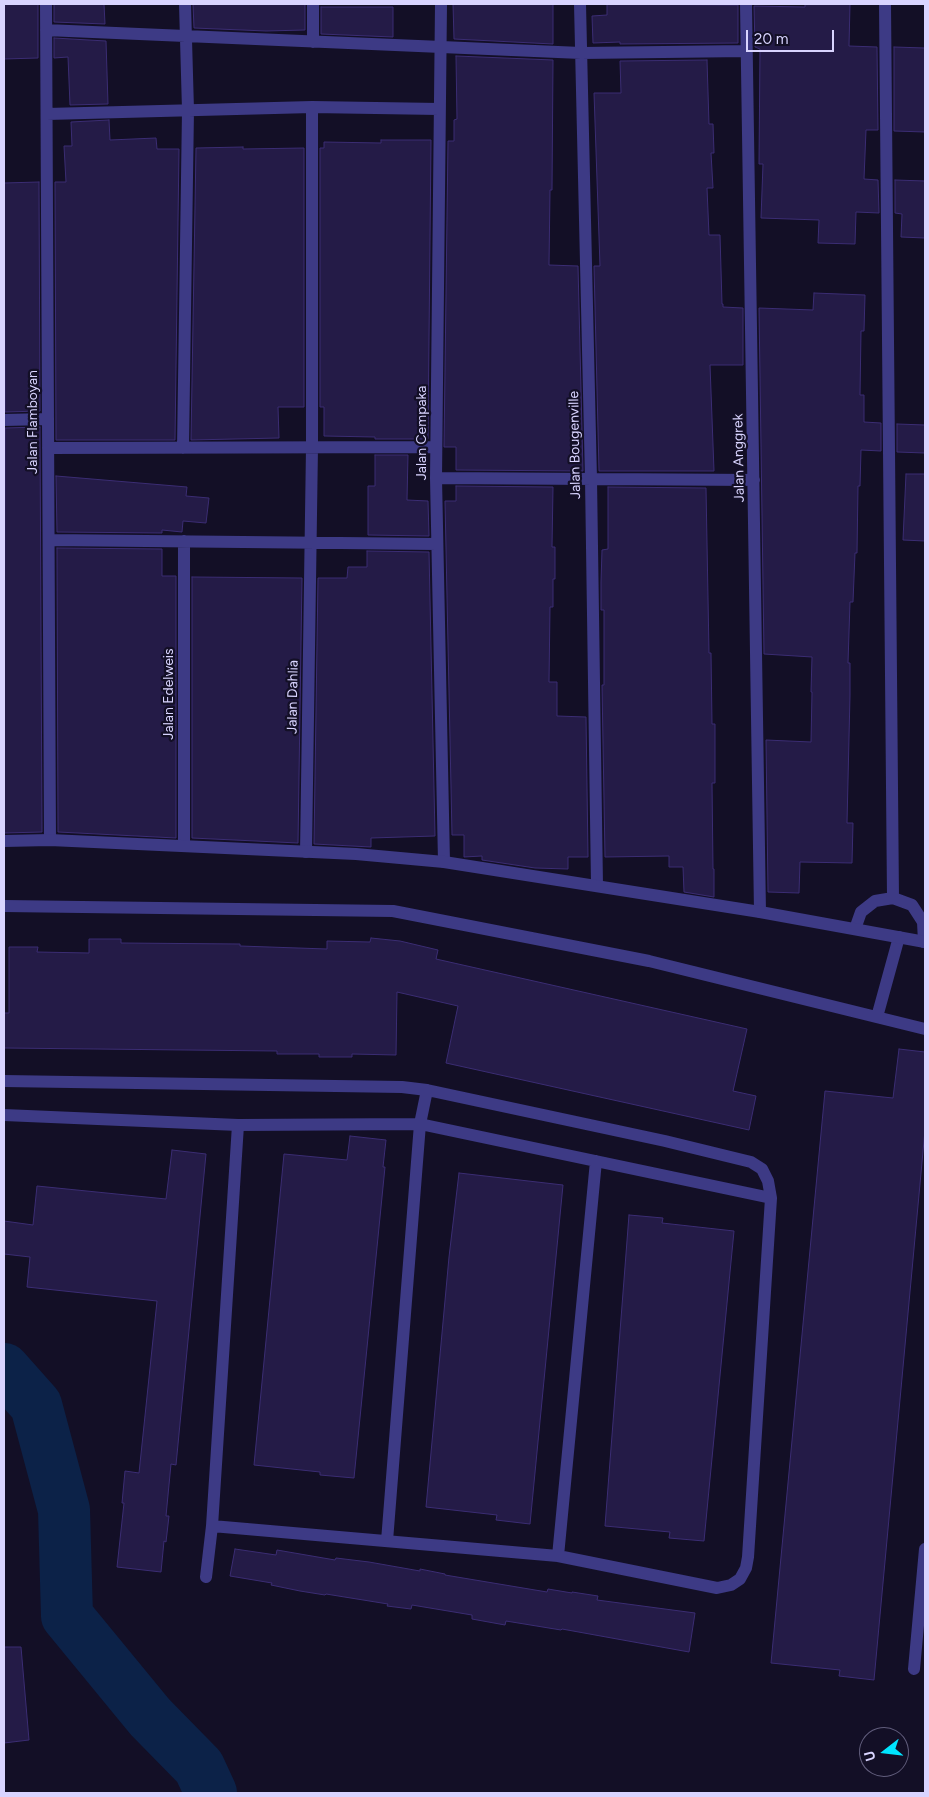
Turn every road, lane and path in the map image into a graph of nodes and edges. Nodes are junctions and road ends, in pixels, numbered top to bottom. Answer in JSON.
{"nodes":[{"id":1,"x":46,"y":4,"type":"edge"},
{"id":2,"x":185,"y":4,"type":"edge"},
{"id":3,"x":313,"y":4,"type":"edge"},
{"id":4,"x":441,"y":4,"type":"edge"},
{"id":5,"x":580,"y":4,"type":"edge"},
{"id":6,"x":746,"y":4,"type":"edge"},
{"id":7,"x":885,"y":4,"type":"edge"},
{"id":8,"x":46,"y":30,"type":"junction"},
{"id":9,"x":186,"y":36,"type":"junction"},
{"id":10,"x":313,"y":42,"type":"junction"},
{"id":11,"x":440,"y":48,"type":"junction"},
{"id":12,"x":746,"y":51,"type":"junction"},
{"id":13,"x":582,"y":54,"type":"junction"},
{"id":14,"x":312,"y":107,"type":"junction"},
{"id":15,"x":439,"y":109,"type":"junction"},
{"id":16,"x":188,"y":110,"type":"junction"},
{"id":17,"x":47,"y":114,"type":"junction"},
{"id":18,"x":48,"y":419,"type":"junction"},
{"id":19,"x":4,"y":420,"type":"edge"},
{"id":20,"x":312,"y":447,"type":"junction"},
{"id":21,"x":436,"y":447,"type":"junction"},
{"id":22,"x":48,"y":448,"type":"junction"},
{"id":23,"x":183,"y":448,"type":"junction"},
{"id":24,"x":436,"y":478,"type":"junction"},
{"id":25,"x":591,"y":479,"type":"junction"},
{"id":26,"x":754,"y":480,"type":"junction"},
{"id":27,"x":49,"y":540,"type":"junction"},
{"id":28,"x":184,"y":541,"type":"junction"},
{"id":29,"x":310,"y":543,"type":"junction"},
{"id":30,"x":437,"y":544,"type":"junction"},
{"id":31,"x":50,"y":840,"type":"junction"},
{"id":32,"x":4,"y":841,"type":"edge"},
{"id":33,"x":184,"y":846,"type":"junction"},
{"id":34,"x":306,"y":852,"type":"junction"},
{"id":35,"x":444,"y":862,"type":"junction"},
{"id":36,"x":597,"y":885,"type":"junction"},
{"id":37,"x":893,"y":898,"type":"junction"},
{"id":38,"x":4,"y":906,"type":"edge"},
{"id":39,"x":760,"y":912,"type":"junction"},
{"id":40,"x":855,"y":929,"type":"junction"},
{"id":41,"x":899,"y":942,"type":"junction"},
{"id":42,"x":924,"y":942,"type":"edge"},
{"id":43,"x":877,"y":1017,"type":"junction"},
{"id":44,"x":925,"y":1029,"type":"edge"},
{"id":45,"x":4,"y":1082,"type":"edge"},
{"id":46,"x":426,"y":1090,"type":"junction"},
{"id":47,"x":4,"y":1115,"type":"edge"},
{"id":48,"x":420,"y":1124,"type":"junction"},
{"id":49,"x":238,"y":1125,"type":"junction"},
{"id":50,"x":596,"y":1161,"type":"junction"},
{"id":51,"x":771,"y":1198,"type":"junction"},
{"id":52,"x":212,"y":1526,"type":"junction"},
{"id":53,"x":387,"y":1541,"type":"junction"},
{"id":54,"x":925,"y":1549,"type":"edge"},
{"id":55,"x":558,"y":1556,"type":"junction"},
{"id":56,"x":206,"y":1577,"type":"dead end"},
{"id":57,"x":923,"y":1595,"type":"edge"},
{"id":58,"x":914,"y":1669,"type":"dead end"}],
"edges":[{"from":1,"to":8,"type":"street","name":"Jalan Flamboyan"},
{"from":2,"to":9,"type":"street"},
{"from":3,"to":10,"type":"street"},
{"from":4,"to":11,"type":"street","name":"Jalan Cempaka"},
{"from":5,"to":13,"type":"street","name":"Jalan Bougenville"},
{"from":6,"to":12,"type":"street","name":"Jalan Anggrek"},
{"from":7,"to":37,"type":"street"},
{"from":8,"to":9,"type":"street"},
{"from":8,"to":17,"type":"street","name":"Jalan Flamboyan"},
{"from":9,"to":10,"type":"street"},
{"from":9,"to":16,"type":"street"},
{"from":10,"to":11,"type":"street"},
{"from":11,"to":13,"type":"street"},
{"from":11,"to":15,"type":"street","name":"Jalan Cempaka"},
{"from":12,"to":13,"type":"street"},
{"from":12,"to":26,"type":"street","name":"Jalan Anggrek"},
{"from":13,"to":25,"type":"street","name":"Jalan Bougenville"},
{"from":14,"to":15,"type":"street"},
{"from":14,"to":16,"type":"street"},
{"from":14,"to":20,"type":"street","name":"Jalan Dahlia"},
{"from":15,"to":21,"type":"street","name":"Jalan Cempaka"},
{"from":16,"to":17,"type":"street"},
{"from":16,"to":23,"type":"street"},
{"from":17,"to":18,"type":"street","name":"Jalan Flamboyan"},
{"from":18,"to":19,"type":"street"},
{"from":18,"to":22,"type":"street","name":"Jalan Flamboyan"},
{"from":20,"to":21,"type":"street"},
{"from":20,"to":23,"type":"street"},
{"from":20,"to":29,"type":"street","name":"Jalan Dahlia"},
{"from":21,"to":24,"type":"street","name":"Jalan Cempaka"},
{"from":22,"to":23,"type":"street"},
{"from":22,"to":27,"type":"street","name":"Jalan Flamboyan"},
{"from":24,"to":25,"type":"street"},
{"from":24,"to":30,"type":"street","name":"Jalan Cempaka"},
{"from":25,"to":26,"type":"street"},
{"from":25,"to":36,"type":"street","name":"Jalan Bougenville"},
{"from":26,"to":39,"type":"street","name":"Jalan Anggrek"},
{"from":27,"to":28,"type":"street"},
{"from":27,"to":31,"type":"street","name":"Jalan Flamboyan"},
{"from":28,"to":29,"type":"street"},
{"from":28,"to":33,"type":"street","name":"Jalan Edelweis"},
{"from":29,"to":30,"type":"street"},
{"from":29,"to":34,"type":"street","name":"Jalan Dahlia"},
{"from":30,"to":35,"type":"street","name":"Jalan Cempaka"},
{"from":31,"to":32,"type":"street"},
{"from":31,"to":33,"type":"street"},
{"from":33,"to":34,"type":"street"},
{"from":34,"to":35,"type":"street"},
{"from":35,"to":36,"type":"street"},
{"from":36,"to":39,"type":"street"},
{"from":37,"to":40,"type":"street"},
{"from":37,"to":42,"type":"street"},
{"from":38,"to":43,"type":"street"},
{"from":39,"to":40,"type":"street"},
{"from":40,"to":41,"type":"street"},
{"from":41,"to":42,"type":"street"},
{"from":41,"to":43,"type":"street"},
{"from":43,"to":44,"type":"street"},
{"from":45,"to":46,"type":"street"},
{"from":46,"to":48,"type":"street"},
{"from":46,"to":51,"type":"street"},
{"from":47,"to":49,"type":"street"},
{"from":48,"to":49,"type":"street"},
{"from":48,"to":50,"type":"street"},
{"from":48,"to":53,"type":"street"},
{"from":49,"to":52,"type":"street"},
{"from":50,"to":51,"type":"street"},
{"from":50,"to":55,"type":"street"},
{"from":51,"to":55,"type":"street"},
{"from":52,"to":53,"type":"street"},
{"from":52,"to":56,"type":"street"},
{"from":53,"to":55,"type":"street"},
{"from":54,"to":57,"type":"street"},
{"from":57,"to":58,"type":"street"}]}
